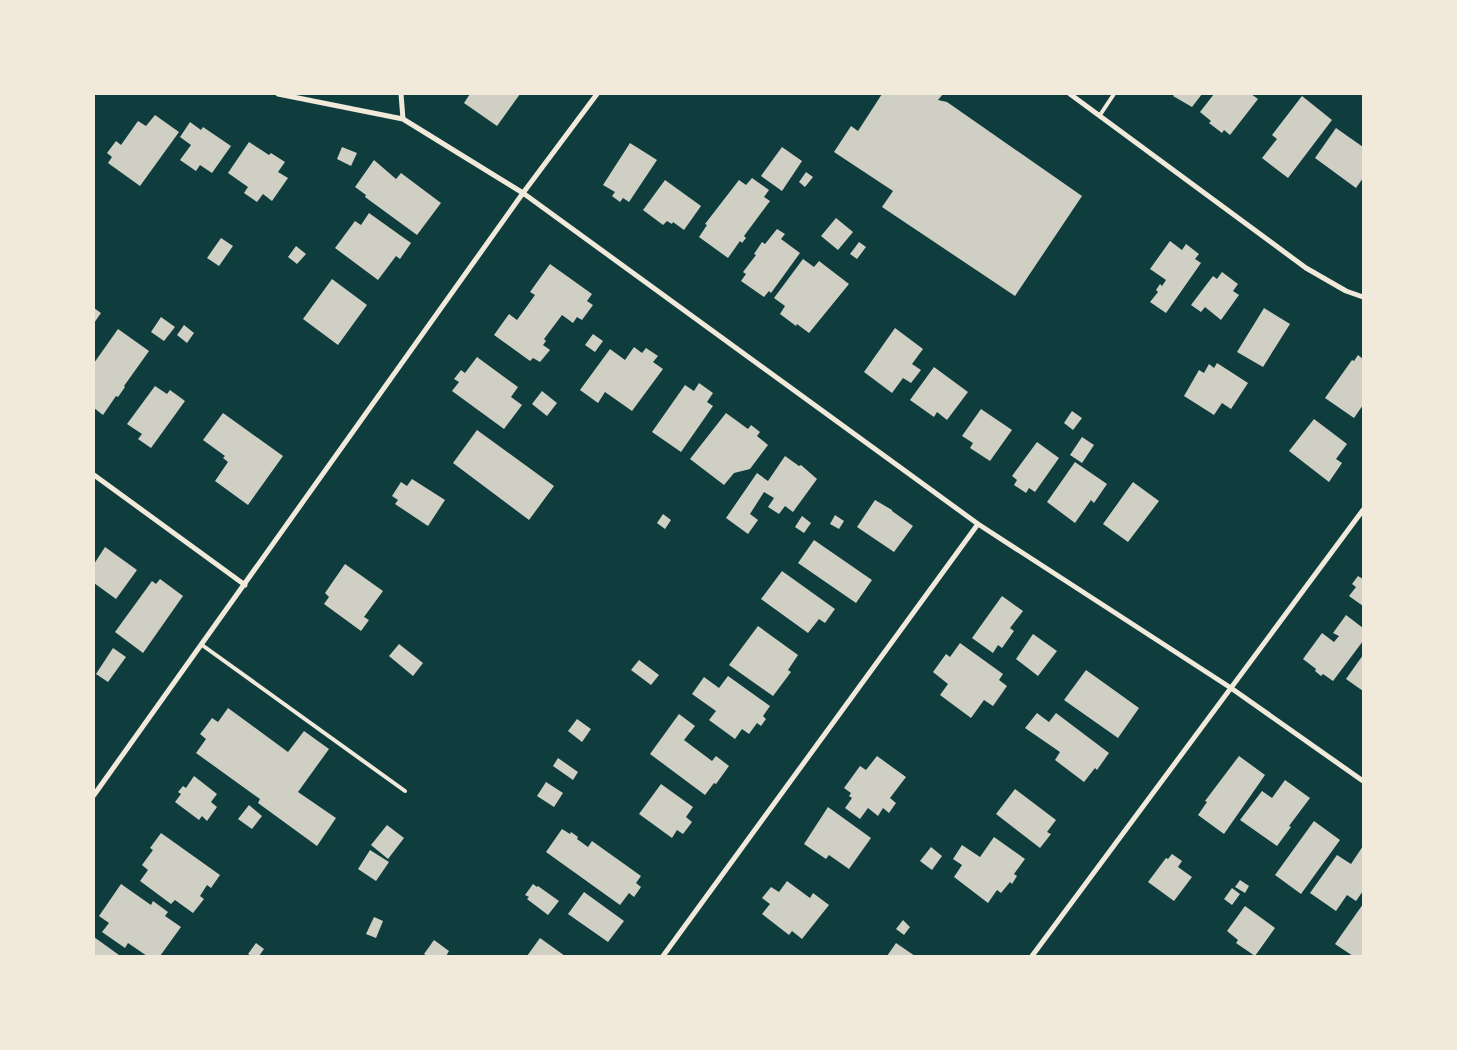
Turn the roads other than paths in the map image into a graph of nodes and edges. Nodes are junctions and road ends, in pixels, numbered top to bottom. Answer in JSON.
{"nodes":[{"id":1,"x":278,"y":94,"type":"edge"},
{"id":2,"x":401,"y":94,"type":"edge"},
{"id":3,"x":597,"y":94,"type":"edge"},
{"id":4,"x":1070,"y":94,"type":"edge"},
{"id":5,"x":1114,"y":94,"type":"edge"},
{"id":6,"x":1100,"y":115,"type":"junction"},
{"id":7,"x":403,"y":120,"type":"junction"},
{"id":8,"x":523,"y":194,"type":"junction"},
{"id":9,"x":1363,"y":297,"type":"edge"},
{"id":10,"x":94,"y":475,"type":"edge"},
{"id":11,"x":1363,"y":510,"type":"edge"},
{"id":12,"x":978,"y":524,"type":"junction"},
{"id":13,"x":245,"y":585,"type":"junction"},
{"id":14,"x":202,"y":645,"type":"junction"},
{"id":15,"x":1231,"y":688,"type":"junction"},
{"id":16,"x":1363,"y":781,"type":"edge"},
{"id":17,"x":405,"y":791,"type":"dead end"},
{"id":18,"x":94,"y":795,"type":"edge"},
{"id":19,"x":663,"y":956,"type":"edge"},
{"id":20,"x":1032,"y":956,"type":"edge"}],
"edges":[{"from":1,"to":7,"type":"street"},
{"from":2,"to":7,"type":"street"},
{"from":3,"to":8,"type":"street"},
{"from":4,"to":6,"type":"street"},
{"from":5,"to":6,"type":"lane"},
{"from":6,"to":9,"type":"street"},
{"from":7,"to":8,"type":"street"},
{"from":8,"to":12,"type":"street"},
{"from":8,"to":13,"type":"street"},
{"from":10,"to":13,"type":"street"},
{"from":11,"to":15,"type":"street"},
{"from":12,"to":15,"type":"street"},
{"from":12,"to":19,"type":"street"},
{"from":13,"to":14,"type":"street"},
{"from":14,"to":17,"type":"lane"},
{"from":14,"to":18,"type":"street"},
{"from":15,"to":16,"type":"street"},
{"from":15,"to":20,"type":"street"}]}
